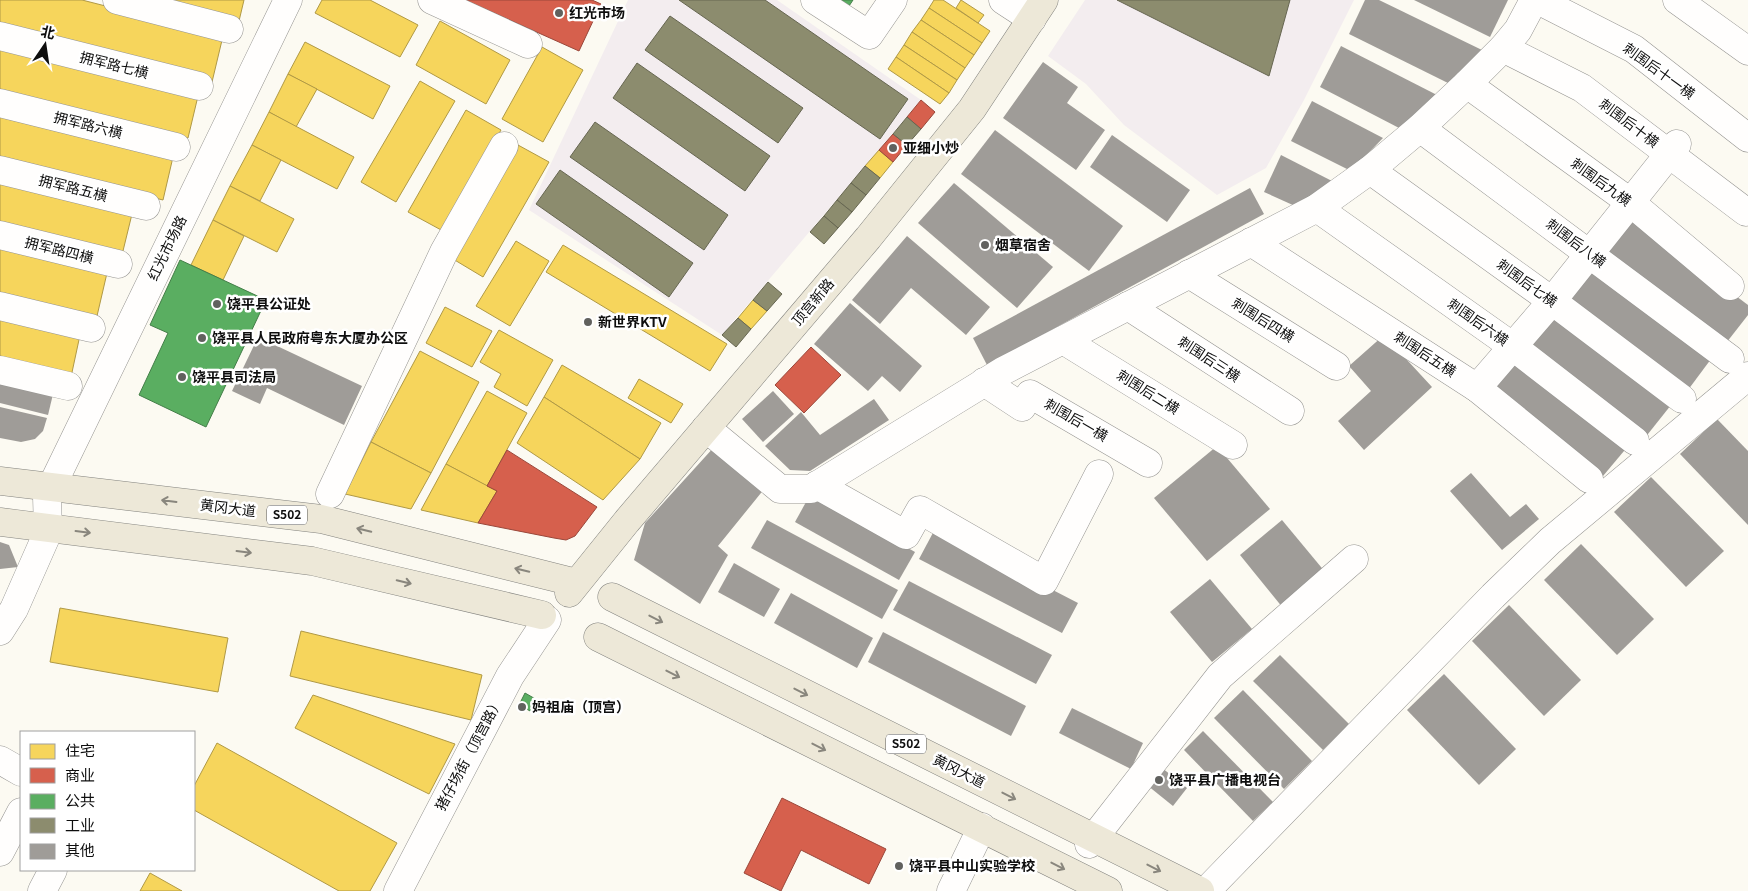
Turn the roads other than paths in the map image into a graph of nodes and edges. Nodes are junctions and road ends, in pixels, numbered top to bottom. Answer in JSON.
{"nodes":[{"id":1,"x":117,"y":0,"type":"edge"},
{"id":2,"x":288,"y":0,"type":"edge"},
{"id":3,"x":432,"y":0,"type":"edge"},
{"id":4,"x":815,"y":0,"type":"edge"},
{"id":5,"x":893,"y":0,"type":"edge"},
{"id":6,"x":1003,"y":0,"type":"edge"},
{"id":7,"x":1536,"y":0,"type":"edge"},
{"id":8,"x":1677,"y":0,"type":"edge"},
{"id":9,"x":1038,"y":9,"type":"edge"},
{"id":10,"x":229,"y":28,"type":"dead end"},
{"id":11,"x":0,"y":36,"type":"edge"},
{"id":12,"x":528,"y":44,"type":"dead end"},
{"id":13,"x":1503,"y":48,"type":"junction"},
{"id":14,"x":1748,"y":51,"type":"edge"},
{"id":15,"x":1467,"y":84,"type":"junction"},
{"id":16,"x":199,"y":86,"type":"dead end"},
{"id":17,"x":0,"y":103,"type":"edge"},
{"id":18,"x":1420,"y":128,"type":"junction"},
{"id":19,"x":1748,"y":138,"type":"edge"},
{"id":20,"x":504,"y":146,"type":"dead end"},
{"id":21,"x":176,"y":147,"type":"dead end"},
{"id":22,"x":1673,"y":149,"type":"junction"},
{"id":23,"x":0,"y":170,"type":"edge"},
{"id":24,"x":1370,"y":170,"type":"junction"},
{"id":25,"x":1630,"y":202,"type":"junction"},
{"id":26,"x":146,"y":206,"type":"dead end"},
{"id":27,"x":1317,"y":208,"type":"junction"},
{"id":28,"x":1746,"y":212,"type":"dead end"},
{"id":29,"x":0,"y":235,"type":"edge"},
{"id":30,"x":1251,"y":242,"type":"junction"},
{"id":31,"x":1590,"y":253,"type":"junction"},
{"id":32,"x":118,"y":264,"type":"dead end"},
{"id":33,"x":1189,"y":274,"type":"junction"},
{"id":34,"x":1730,"y":286,"type":"dead end"},
{"id":35,"x":1552,"y":301,"type":"junction"},
{"id":36,"x":0,"y":306,"type":"edge"},
{"id":37,"x":1128,"y":306,"type":"junction"},
{"id":38,"x":91,"y":328,"type":"dead end"},
{"id":39,"x":1063,"y":340,"type":"junction"},
{"id":40,"x":1512,"y":346,"type":"junction"},
{"id":41,"x":1336,"y":366,"type":"dead end"},
{"id":42,"x":1739,"y":368,"type":"edge"},
{"id":43,"x":0,"y":370,"type":"edge"},
{"id":44,"x":984,"y":382,"type":"junction"},
{"id":45,"x":68,"y":386,"type":"dead end"},
{"id":46,"x":1477,"y":388,"type":"junction"},
{"id":47,"x":1682,"y":399,"type":"dead end"},
{"id":48,"x":1290,"y":411,"type":"dead end"},
{"id":49,"x":706,"y":428,"type":"junction"},
{"id":50,"x":1634,"y":441,"type":"dead end"},
{"id":51,"x":1234,"y":445,"type":"dead end"},
{"id":52,"x":1148,"y":463,"type":"dead end"},
{"id":53,"x":1099,"y":474,"type":"dead end"},
{"id":54,"x":1589,"y":479,"type":"dead end"},
{"id":55,"x":0,"y":481,"type":"edge"},
{"id":56,"x":817,"y":485,"type":"junction"},
{"id":57,"x":330,"y":494,"type":"dead end"},
{"id":58,"x":0,"y":522,"type":"edge"},
{"id":59,"x":1354,"y":559,"type":"dead end"},
{"id":60,"x":569,"y":587,"type":"joint"},
{"id":61,"x":612,"y":597,"type":"dead end"},
{"id":62,"x":544,"y":618,"type":"joint"},
{"id":63,"x":0,"y":630,"type":"edge"},
{"id":64,"x":598,"y":637,"type":"dead end"},
{"id":65,"x":0,"y":760,"type":"edge"},
{"id":66,"x":20,"y":771,"type":"edge"},
{"id":67,"x":20,"y":814,"type":"edge"},
{"id":68,"x":982,"y":827,"type":"dead end"},
{"id":69,"x":1089,"y":844,"type":"dead end"},
{"id":70,"x":0,"y":852,"type":"edge"},
{"id":71,"x":52,"y":871,"type":"edge"},
{"id":72,"x":953,"y":887,"type":"edge"},
{"id":73,"x":42,"y":891,"type":"edge"},
{"id":74,"x":398,"y":891,"type":"edge"},
{"id":75,"x":1108,"y":891,"type":"edge"},
{"id":76,"x":1200,"y":891,"type":"edge"},
{"id":77,"x":1206,"y":891,"type":"edge"}],
"edges":[{"from":1,"to":10,"type":"street"},
{"from":2,"to":63,"type":"street","name":"红光市场路"},
{"from":3,"to":12,"type":"street"},
{"from":4,"to":5,"type":"street"},
{"from":6,"to":9,"type":"street"},
{"from":7,"to":13,"type":"street"},
{"from":7,"to":19,"type":"street","name":"刺围后十一横"},
{"from":8,"to":14,"type":"street"},
{"from":9,"to":49,"type":"main road","name":"顶宫新路"},
{"from":11,"to":16,"type":"street","name":"拥军路七横"},
{"from":13,"to":15,"type":"street"},
{"from":13,"to":22,"type":"street","name":"刺围后十横"},
{"from":15,"to":18,"type":"street"},
{"from":15,"to":25,"type":"street","name":"刺围后九横"},
{"from":17,"to":21,"type":"street","name":"拥军路六横"},
{"from":18,"to":24,"type":"street"},
{"from":18,"to":31,"type":"street","name":"刺围后八横"},
{"from":20,"to":57,"type":"street"},
{"from":22,"to":25,"type":"street"},
{"from":22,"to":28,"type":"street","name":"刺围后十横"},
{"from":23,"to":26,"type":"street","name":"拥军路五横"},
{"from":24,"to":27,"type":"street"},
{"from":24,"to":35,"type":"street","name":"刺围后七横"},
{"from":25,"to":31,"type":"street"},
{"from":25,"to":34,"type":"street","name":"刺围后九横"},
{"from":27,"to":30,"type":"street"},
{"from":27,"to":40,"type":"street","name":"刺围后六横"},
{"from":29,"to":32,"type":"street","name":"拥军路四横"},
{"from":30,"to":33,"type":"street"},
{"from":30,"to":46,"type":"street","name":"刺围后五横"},
{"from":31,"to":35,"type":"street"},
{"from":31,"to":42,"type":"street","name":"刺围后八横"},
{"from":33,"to":37,"type":"street"},
{"from":33,"to":41,"type":"street","name":"刺围后四横"},
{"from":35,"to":40,"type":"street"},
{"from":35,"to":47,"type":"street","name":"刺围后七横"},
{"from":36,"to":38,"type":"street"},
{"from":37,"to":39,"type":"street"},
{"from":37,"to":48,"type":"street","name":"刺围后三横"},
{"from":39,"to":44,"type":"street"},
{"from":39,"to":51,"type":"street","name":"刺围后二横"},
{"from":40,"to":46,"type":"street"},
{"from":40,"to":50,"type":"street","name":"刺围后六横"},
{"from":42,"to":77,"type":"street"},
{"from":43,"to":45,"type":"street"},
{"from":44,"to":52,"type":"street","name":"刺围后一横"},
{"from":44,"to":56,"type":"street"},
{"from":46,"to":54,"type":"street","name":"刺围后五横"},
{"from":49,"to":56,"type":"street"},
{"from":49,"to":60,"type":"main road","name":"顶宫新路"},
{"from":53,"to":56,"type":"street"},
{"from":60,"to":55,"type":"main road","name":"黄冈大道","number":"S502","one_way":true},
{"from":58,"to":62,"type":"main road","one_way":true},
{"from":59,"to":69,"type":"street"},
{"from":61,"to":76,"type":"main road","name":"黄冈大道","number":"S502","one_way":true},
{"from":62,"to":74,"type":"street","name":"猪仔场街（顶宫路）"},
{"from":64,"to":75,"type":"main road","one_way":true},
{"from":65,"to":66,"type":"street"},
{"from":67,"to":70,"type":"street"},
{"from":68,"to":72,"type":"street"},
{"from":71,"to":73,"type":"street"}]}
